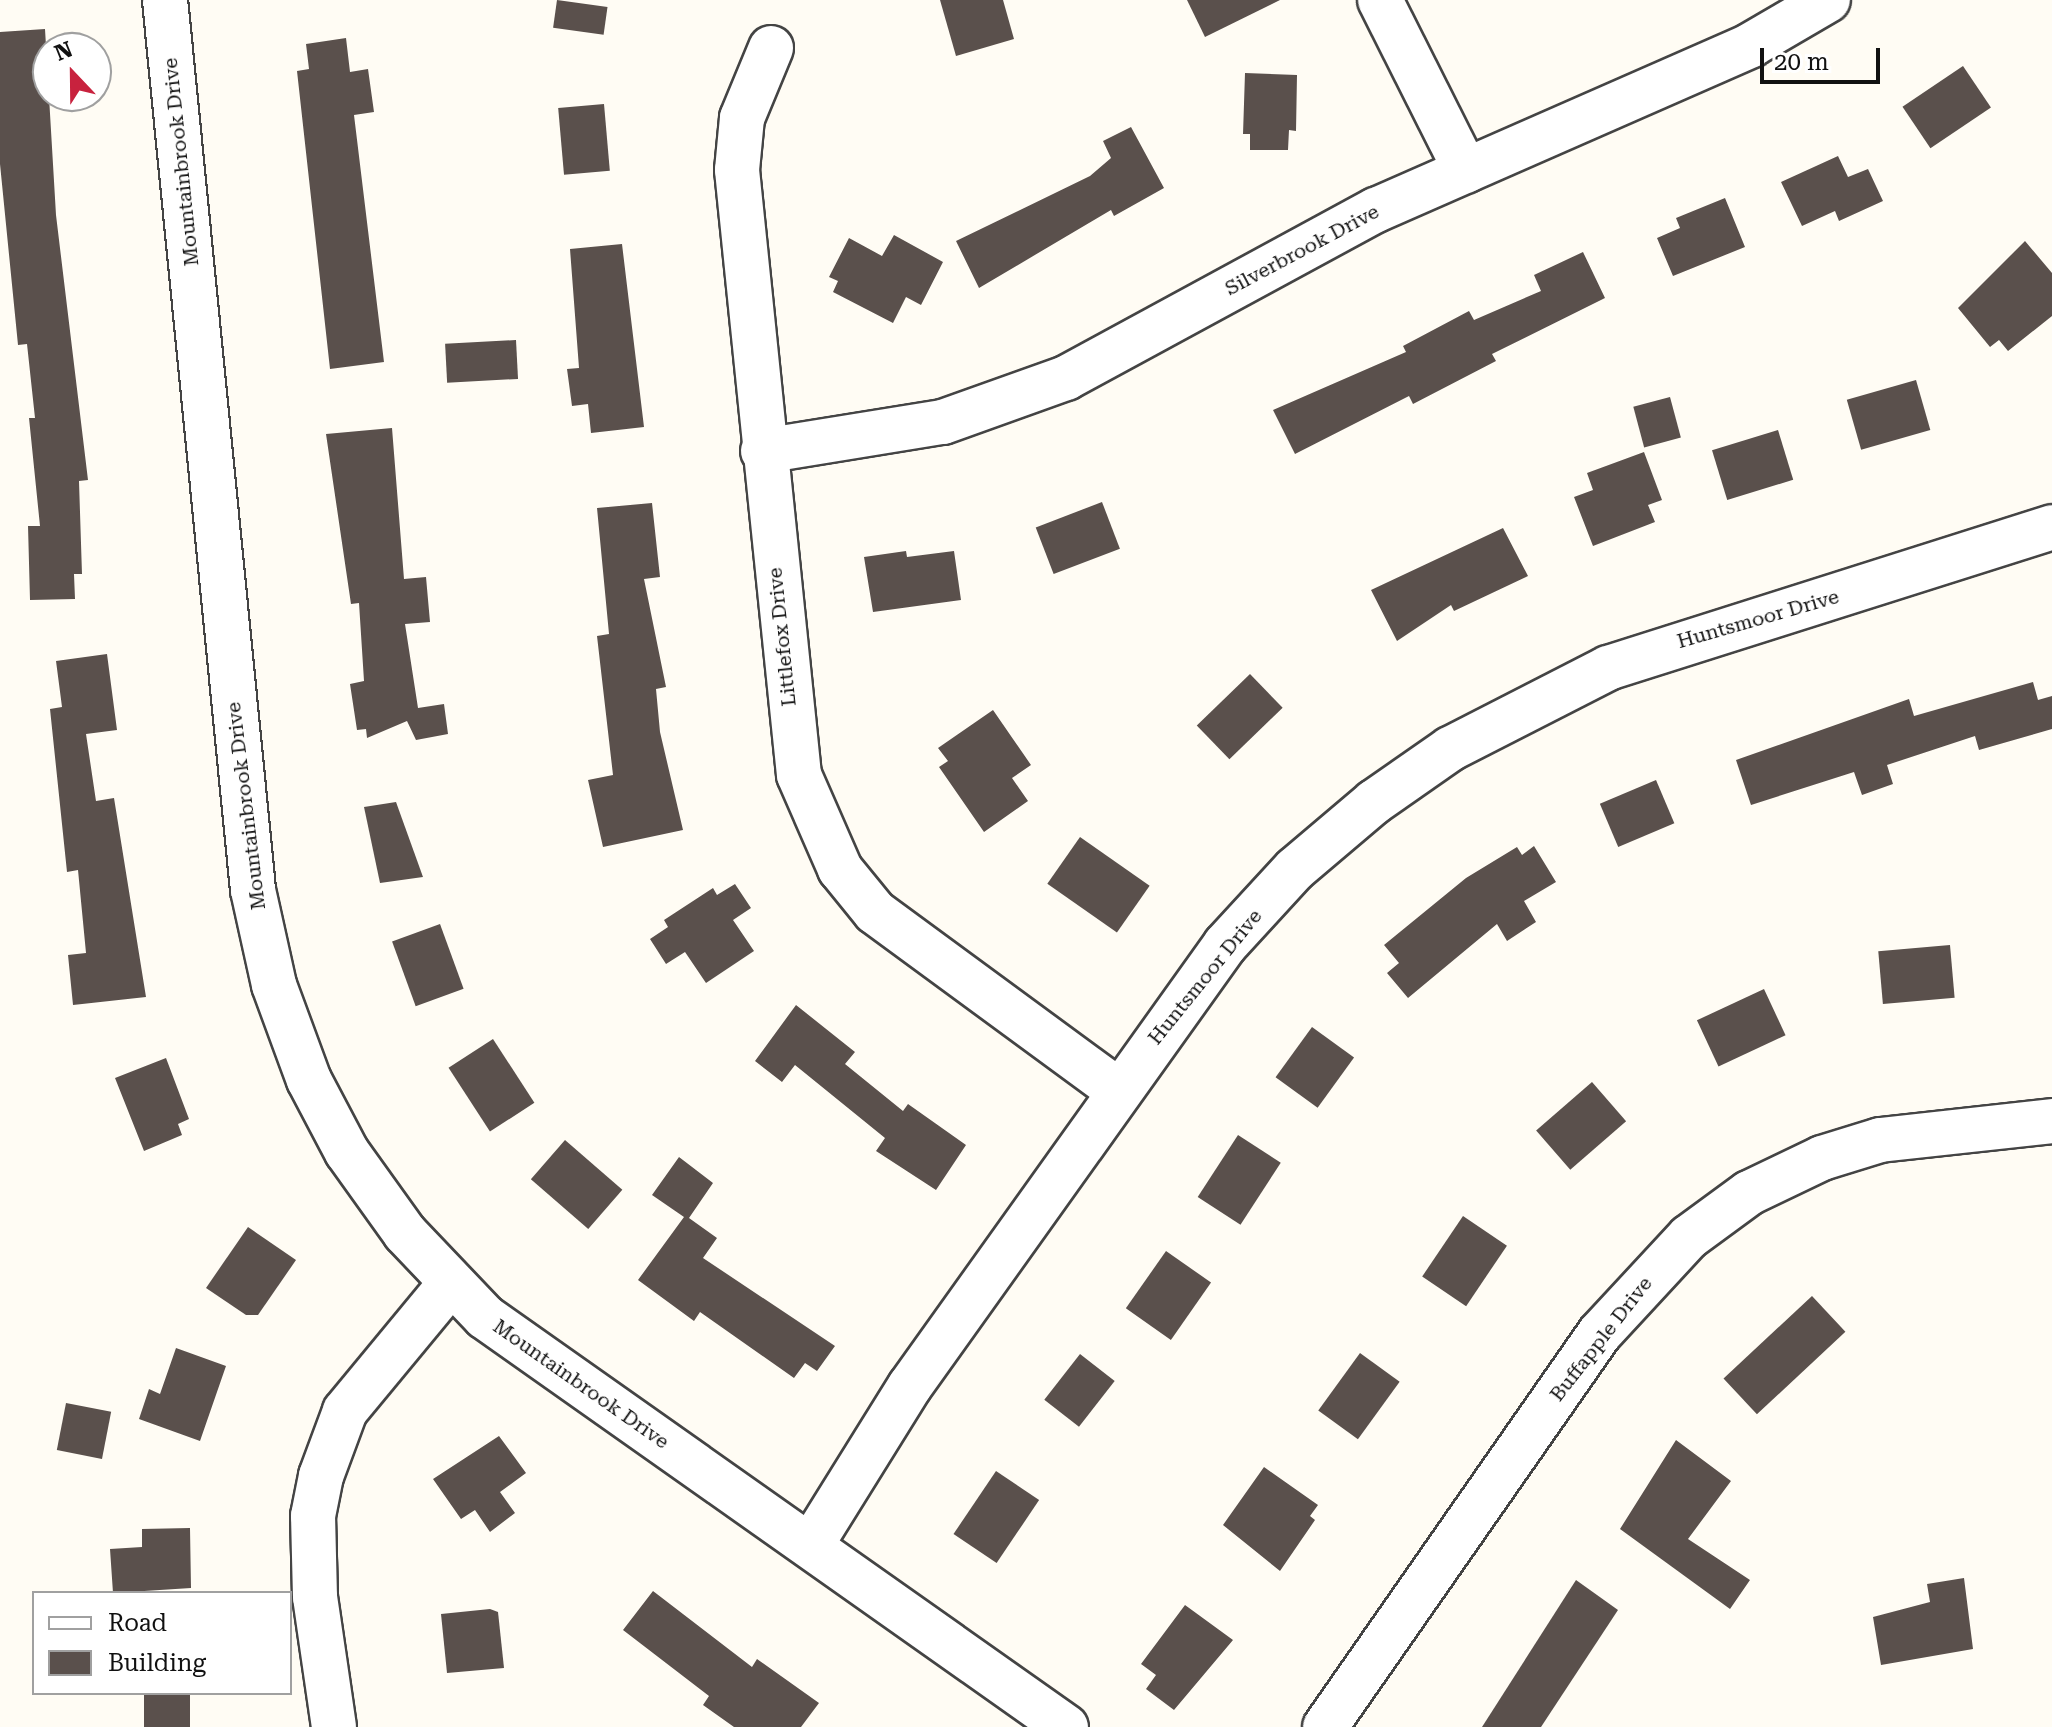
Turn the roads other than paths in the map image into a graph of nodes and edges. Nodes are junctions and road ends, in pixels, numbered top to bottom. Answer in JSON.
{"nodes":[{"id":1,"x":165,"y":0,"type":"edge"},
{"id":2,"x":1380,"y":0,"type":"edge"},
{"id":3,"x":1828,"y":0,"type":"edge"},
{"id":4,"x":771,"y":48,"type":"dead end"},
{"id":5,"x":1466,"y":171,"type":"junction"},
{"id":6,"x":763,"y":451,"type":"junction"},
{"id":7,"x":2052,"y":527,"type":"edge"},
{"id":8,"x":1117,"y":1090,"type":"junction"},
{"id":9,"x":2052,"y":1121,"type":"edge"},
{"id":10,"x":451,"y":1283,"type":"junction"},
{"id":11,"x":811,"y":1545,"type":"junction"},
{"id":12,"x":334,"y":1727,"type":"edge"},
{"id":13,"x":1066,"y":1727,"type":"edge"},
{"id":14,"x":1325,"y":1727,"type":"edge"}],
"edges":[{"from":1,"to":10,"type":"street","name":"Mountainbrook Drive"},
{"from":2,"to":5,"type":"street"},
{"from":3,"to":5,"type":"street","name":"Silverbrook Drive"},
{"from":4,"to":6,"type":"street","name":"Littlefox Drive"},
{"from":5,"to":6,"type":"street","name":"Silverbrook Drive"},
{"from":6,"to":8,"type":"street","name":"Littlefox Drive"},
{"from":7,"to":8,"type":"street","name":"Huntsmoor Drive"},
{"from":8,"to":11,"type":"street","name":"Huntsmoor Drive"},
{"from":9,"to":14,"type":"street","name":"Buffapple Drive"},
{"from":10,"to":11,"type":"street","name":"Mountainbrook Drive"},
{"from":10,"to":12,"type":"street"},
{"from":11,"to":13,"type":"street","name":"Mountainbrook Drive"}]}
